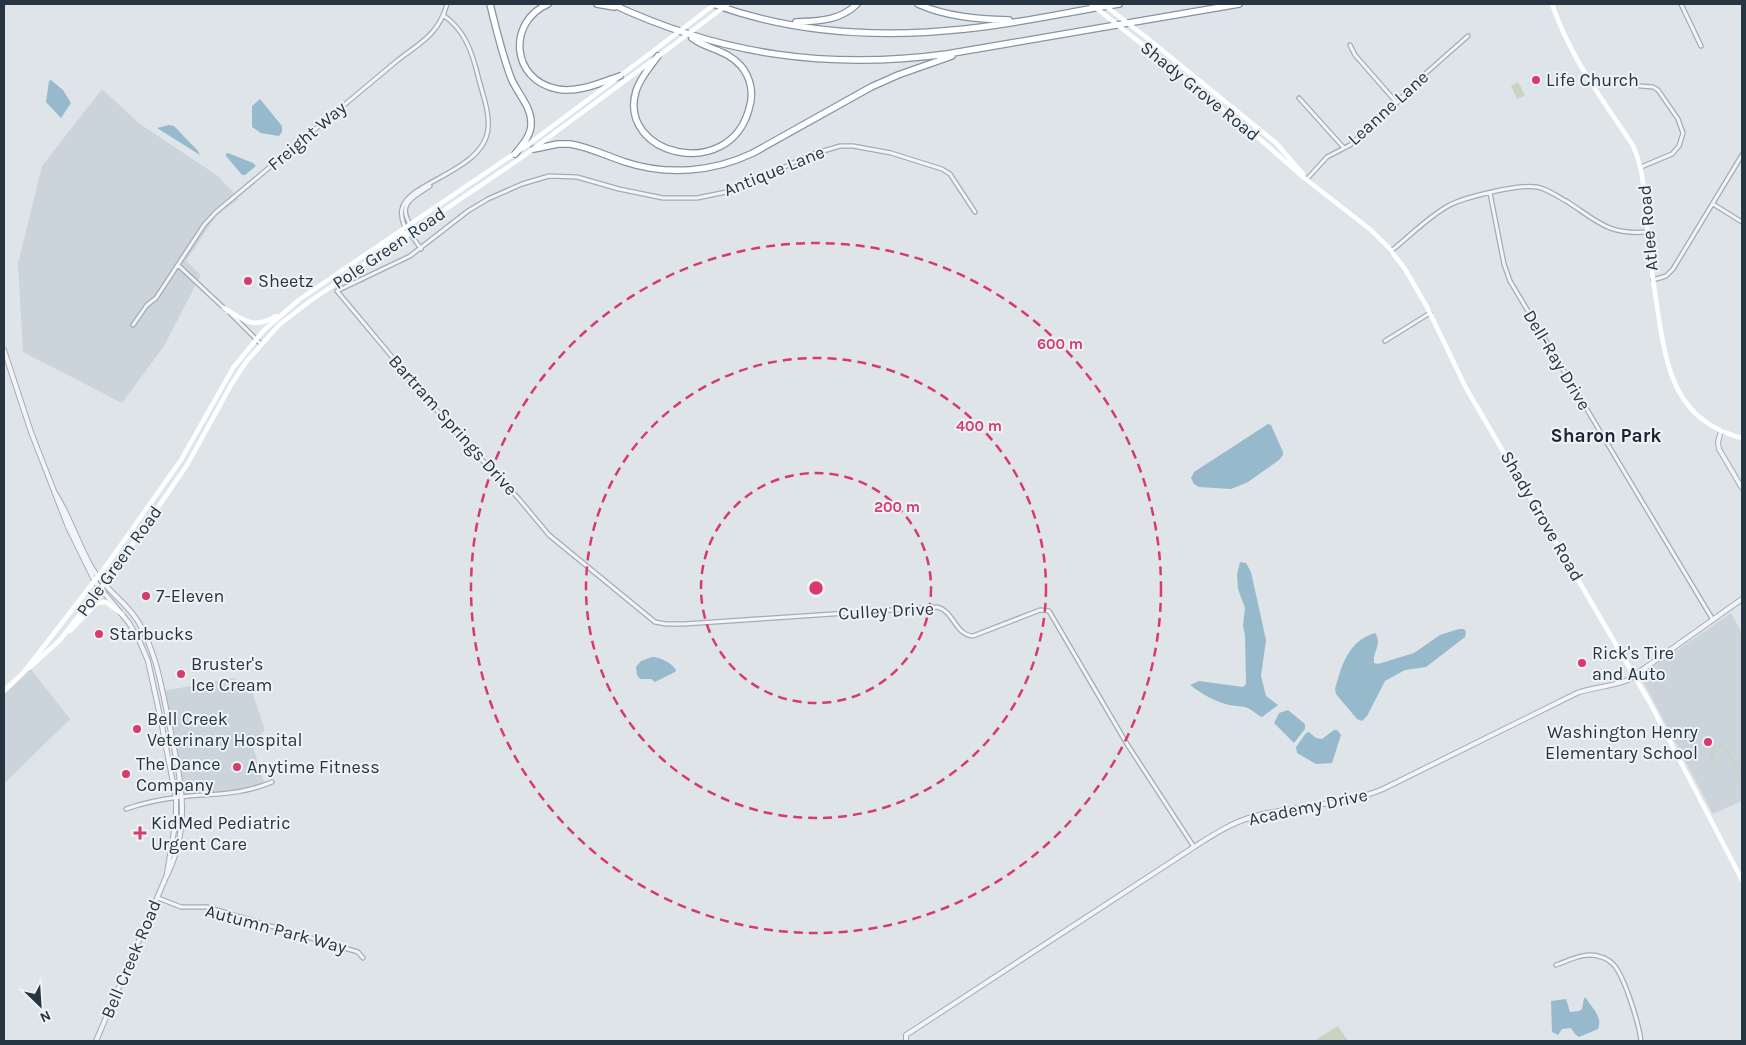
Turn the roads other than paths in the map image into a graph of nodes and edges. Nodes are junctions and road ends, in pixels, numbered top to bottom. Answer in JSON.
{"nodes":[{"id":1,"x":447,"y":4,"type":"edge"},
{"id":2,"x":490,"y":4,"type":"edge"},
{"id":3,"x":548,"y":4,"type":"edge"},
{"id":4,"x":597,"y":4,"type":"edge"},
{"id":5,"x":612,"y":4,"type":"edge"},
{"id":6,"x":714,"y":4,"type":"edge"},
{"id":7,"x":728,"y":4,"type":"edge"},
{"id":8,"x":857,"y":4,"type":"edge"},
{"id":9,"x":918,"y":4,"type":"edge"},
{"id":10,"x":1091,"y":4,"type":"edge"},
{"id":11,"x":1103,"y":4,"type":"edge"},
{"id":12,"x":1119,"y":4,"type":"edge"},
{"id":13,"x":1239,"y":4,"type":"edge"},
{"id":14,"x":1552,"y":4,"type":"edge"},
{"id":15,"x":1681,"y":4,"type":"edge"},
{"id":16,"x":620,"y":8,"type":"junction"},
{"id":17,"x":443,"y":15,"type":"junction"},
{"id":18,"x":1024,"y":20,"type":"junction"},
{"id":19,"x":787,"y":23,"type":"junction"},
{"id":20,"x":688,"y":35,"type":"junction"},
{"id":21,"x":1468,"y":36,"type":"dead end"},
{"id":22,"x":1350,"y":45,"type":"dead end"},
{"id":23,"x":1701,"y":46,"type":"dead end"},
{"id":24,"x":969,"y":50,"type":"junction"},
{"id":25,"x":658,"y":56,"type":"junction"},
{"id":26,"x":620,"y":76,"type":"junction"},
{"id":27,"x":1202,"y":83,"type":"junction"},
{"id":28,"x":1640,"y":86,"type":"dead end"},
{"id":29,"x":1197,"y":89,"type":"junction"},
{"id":30,"x":1299,"y":98,"type":"dead end"},
{"id":31,"x":1397,"y":103,"type":"junction"},
{"id":32,"x":1344,"y":148,"type":"junction"},
{"id":33,"x":534,"y":149,"type":"junction"},
{"id":34,"x":515,"y":154,"type":"junction"},
{"id":35,"x":1742,"y":155,"type":"edge"},
{"id":36,"x":1641,"y":167,"type":"junction"},
{"id":37,"x":450,"y":172,"type":"junction"},
{"id":38,"x":1307,"y":180,"type":"junction"},
{"id":39,"x":1490,"y":193,"type":"junction"},
{"id":40,"x":1713,"y":204,"type":"junction"},
{"id":41,"x":975,"y":212,"type":"dead end"},
{"id":42,"x":1742,"y":222,"type":"edge"},
{"id":43,"x":412,"y":223,"type":"junction"},
{"id":44,"x":405,"y":228,"type":"junction"},
{"id":45,"x":1648,"y":232,"type":"junction"},
{"id":46,"x":410,"y":233,"type":"junction"},
{"id":47,"x":376,"y":247,"type":"junction"},
{"id":48,"x":421,"y":249,"type":"junction"},
{"id":49,"x":1391,"y":251,"type":"junction"},
{"id":50,"x":178,"y":265,"type":"junction"},
{"id":51,"x":1653,"y":280,"type":"junction"},
{"id":52,"x":337,"y":291,"type":"joint"},
{"id":53,"x":224,"y":308,"type":"junction"},
{"id":54,"x":283,"y":312,"type":"junction"},
{"id":55,"x":1430,"y":313,"type":"junction"},
{"id":56,"x":134,"y":325,"type":"dead end"},
{"id":57,"x":255,"y":339,"type":"junction"},
{"id":58,"x":1385,"y":341,"type":"dead end"},
{"id":59,"x":261,"y":344,"type":"junction"},
{"id":60,"x":4,"y":350,"type":"edge"},
{"id":61,"x":1721,"y":431,"type":"junction"},
{"id":62,"x":1742,"y":438,"type":"edge"},
{"id":63,"x":1742,"y":488,"type":"edge"},
{"id":64,"x":56,"y":493,"type":"junction"},
{"id":65,"x":573,"y":555,"type":"joint"},
{"id":66,"x":98,"y":576,"type":"junction"},
{"id":67,"x":95,"y":582,"type":"junction"},
{"id":68,"x":105,"y":583,"type":"junction"},
{"id":69,"x":101,"y":590,"type":"junction"},
{"id":70,"x":1742,"y":599,"type":"edge"},
{"id":71,"x":122,"y":614,"type":"junction"},
{"id":72,"x":1713,"y":620,"type":"junction"},
{"id":73,"x":60,"y":640,"type":"junction"},
{"id":74,"x":24,"y":672,"type":"junction"},
{"id":75,"x":1634,"y":676,"type":"junction"},
{"id":76,"x":4,"y":691,"type":"edge"},
{"id":77,"x":272,"y":782,"type":"dead end"},
{"id":78,"x":182,"y":797,"type":"junction"},
{"id":79,"x":176,"y":798,"type":"junction"},
{"id":80,"x":126,"y":809,"type":"dead end"},
{"id":81,"x":1194,"y":847,"type":"junction"},
{"id":82,"x":166,"y":877,"type":"junction"},
{"id":83,"x":1742,"y":880,"type":"edge"},
{"id":84,"x":158,"y":898,"type":"junction"},
{"id":85,"x":362,"y":958,"type":"dead end"},
{"id":86,"x":1556,"y":964,"type":"dead end"},
{"id":87,"x":96,"y":1041,"type":"edge"},
{"id":88,"x":906,"y":1041,"type":"edge"},
{"id":89,"x":1642,"y":1041,"type":"edge"}],
"edges":[{"from":1,"to":17,"type":"street","name":"Freight Way"},
{"from":2,"to":34,"type":"highway"},
{"from":3,"to":26,"type":"highway"},
{"from":4,"to":16,"type":"highway"},
{"from":5,"to":16,"type":"highway"},
{"from":6,"to":19,"type":"highway"},
{"from":6,"to":26,"type":"main road","name":"Pole Green Road","bridge":true},
{"from":7,"to":25,"type":"main road","name":"Pole Green Road","bridge":true},
{"from":8,"to":19,"type":"highway"},
{"from":9,"to":18,"type":"highway"},
{"from":10,"to":29,"type":"main road","name":"Shady Grove Road","bridge":true},
{"from":11,"to":27,"type":"main road","name":"Shady Grove Road","bridge":true},
{"from":12,"to":18,"type":"highway"},
{"from":13,"to":24,"type":"highway"},
{"from":14,"to":36,"type":"main road","name":"Atlee Road"},
{"from":15,"to":23,"type":"street"},
{"from":16,"to":20,"type":"highway"},
{"from":17,"to":37,"type":"street"},
{"from":17,"to":50,"type":"street","name":"Freight Way"},
{"from":18,"to":19,"type":"highway"},
{"from":20,"to":24,"type":"highway"},
{"from":20,"to":25,"type":"highway"},
{"from":21,"to":31,"type":"street","name":"Leanne Lane"},
{"from":22,"to":31,"type":"street"},
{"from":24,"to":33,"type":"highway"},
{"from":25,"to":33,"type":"main road","name":"Pole Green Road"},
{"from":26,"to":34,"type":"main road","name":"Pole Green Road"},
{"from":27,"to":29,"type":"main road"},
{"from":27,"to":38,"type":"main road","name":"Shady Grove Road"},
{"from":28,"to":36,"type":"street"},
{"from":29,"to":38,"type":"main road","name":"Shady Grove Road"},
{"from":30,"to":32,"type":"street"},
{"from":31,"to":32,"type":"street","name":"Leanne Lane"},
{"from":32,"to":38,"type":"street","name":"Leanne Lane"},
{"from":33,"to":46,"type":"main road","name":"Pole Green Road"},
{"from":34,"to":43,"type":"main road","name":"Pole Green Road"},
{"from":35,"to":40,"type":"street"},
{"from":36,"to":45,"type":"main road","name":"Atlee Road"},
{"from":37,"to":43,"type":"street"},
{"from":37,"to":44,"type":"street"},
{"from":38,"to":49,"type":"main road","name":"Shady Grove Road"},
{"from":39,"to":45,"type":"street"},
{"from":39,"to":49,"type":"street"},
{"from":39,"to":72,"type":"street","name":"Dell-Ray Drive"},
{"from":40,"to":42,"type":"street"},
{"from":40,"to":51,"type":"street"},
{"from":41,"to":48,"type":"street","name":"Antique Lane"},
{"from":43,"to":44,"type":"main road","name":"Pole Green Road"},
{"from":43,"to":46,"type":"main road"},
{"from":44,"to":47,"type":"main road","name":"Pole Green Road"},
{"from":45,"to":51,"type":"main road","name":"Atlee Road"},
{"from":46,"to":47,"type":"main road"},
{"from":46,"to":48,"type":"street"},
{"from":46,"to":59,"type":"main road","name":"Pole Green Road"},
{"from":47,"to":54,"type":"main road","name":"Pole Green Road"},
{"from":48,"to":52,"type":"street","name":"Antique Lane"},
{"from":49,"to":55,"type":"main road","name":"Shady Grove Road"},
{"from":50,"to":53,"type":"street"},
{"from":50,"to":56,"type":"street","name":"Freight Way"},
{"from":51,"to":61,"type":"main road","name":"Atlee Road"},
{"from":52,"to":65,"type":"street","name":"Bartram Springs Drive"},
{"from":53,"to":54,"type":"main road"},
{"from":53,"to":57,"type":"street"},
{"from":54,"to":57,"type":"main road","name":"Pole Green Road"},
{"from":55,"to":58,"type":"street"},
{"from":55,"to":75,"type":"main road","name":"Shady Grove Road"},
{"from":57,"to":59,"type":"street"},
{"from":57,"to":66,"type":"main road","name":"Pole Green Road"},
{"from":59,"to":68,"type":"main road","name":"Pole Green Road"},
{"from":60,"to":64,"type":"street","name":"Bell Creek Road"},
{"from":61,"to":62,"type":"main road","name":"Atlee Road"},
{"from":61,"to":63,"type":"street"},
{"from":64,"to":66,"type":"street","name":"Bell Creek Road"},
{"from":64,"to":67,"type":"street","name":"Bell Creek Road"},
{"from":65,"to":81,"type":"street","name":"Culley Drive"},
{"from":66,"to":67,"type":"main road","name":"Pole Green Road"},
{"from":66,"to":68,"type":"street","name":"Bell Creek Road"},
{"from":67,"to":69,"type":"street","name":"Bell Creek Road"},
{"from":67,"to":74,"type":"main road","name":"Pole Green Road"},
{"from":68,"to":69,"type":"main road","name":"Pole Green Road"},
{"from":68,"to":78,"type":"street","name":"Bell Creek Road"},
{"from":69,"to":71,"type":"street","name":"Bell Creek Road"},
{"from":69,"to":73,"type":"main road","name":"Pole Green Road"},
{"from":70,"to":72,"type":"street","name":"Academy Drive"},
{"from":71,"to":73,"type":"main road"},
{"from":71,"to":79,"type":"street","name":"Bell Creek Road"},
{"from":72,"to":75,"type":"street","name":"Academy Drive"},
{"from":73,"to":74,"type":"main road","name":"Pole Green Road"},
{"from":74,"to":76,"type":"main road","name":"Pole Green Road"},
{"from":75,"to":81,"type":"street","name":"Academy Drive"},
{"from":75,"to":83,"type":"main road","name":"Shady Grove Road"},
{"from":77,"to":78,"type":"street"},
{"from":78,"to":79,"type":"street"},
{"from":78,"to":82,"type":"street","name":"Bell Creek Road"},
{"from":79,"to":80,"type":"street"},
{"from":79,"to":82,"type":"street","name":"Bell Creek Road"},
{"from":81,"to":88,"type":"street","name":"Academy Drive"},
{"from":82,"to":84,"type":"street","name":"Bell Creek Road"},
{"from":84,"to":85,"type":"street","name":"Autumn Park Way"},
{"from":84,"to":87,"type":"street","name":"Bell Creek Road"},
{"from":86,"to":89,"type":"street"}]}
